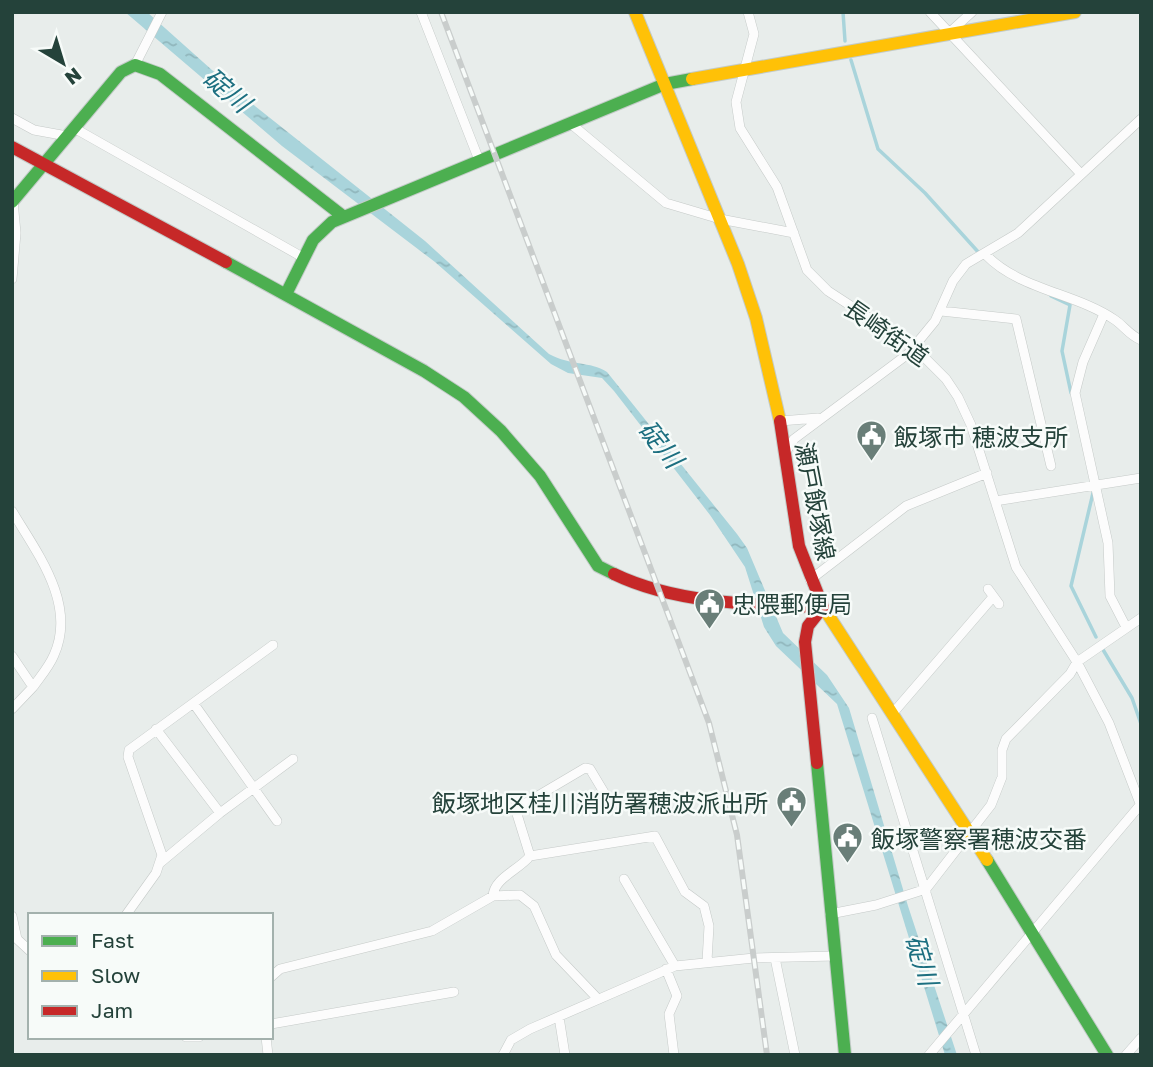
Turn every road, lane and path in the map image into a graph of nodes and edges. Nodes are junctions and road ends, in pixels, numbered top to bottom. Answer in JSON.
{"nodes":[{"id":1,"x":421,"y":12,"type":"edge"},
{"id":2,"x":635,"y":12,"type":"edge"},
{"id":3,"x":748,"y":12,"type":"edge"},
{"id":4,"x":930,"y":12,"type":"edge"},
{"id":5,"x":972,"y":12,"type":"edge"},
{"id":6,"x":1074,"y":12,"type":"edge"},
{"id":7,"x":162,"y":13,"type":"edge"},
{"id":8,"x":950,"y":33,"type":"junction"},
{"id":9,"x":135,"y":65,"type":"junction"},
{"id":10,"x":744,"y":68,"type":"junction"},
{"id":11,"x":665,"y":84,"type":"junction"},
{"id":12,"x":12,"y":118,"type":"edge"},
{"id":13,"x":1141,"y":119,"type":"edge"},
{"id":14,"x":570,"y":122,"type":"junction"},
{"id":15,"x":71,"y":132,"type":"junction"},
{"id":16,"x":12,"y":147,"type":"edge"},
{"id":17,"x":480,"y":160,"type":"junction"},
{"id":18,"x":42,"y":164,"type":"junction"},
{"id":19,"x":1081,"y":174,"type":"junction"},
{"id":20,"x":13,"y":201,"type":"edge"},
{"id":21,"x":344,"y":217,"type":"junction"},
{"id":22,"x":720,"y":219,"type":"junction"},
{"id":23,"x":794,"y":233,"type":"junction"},
{"id":24,"x":986,"y":255,"type":"junction"},
{"id":25,"x":304,"y":258,"type":"junction"},
{"id":26,"x":12,"y":279,"type":"edge"},
{"id":27,"x":286,"y":294,"type":"junction"},
{"id":28,"x":941,"y":311,"type":"junction"},
{"id":29,"x":1104,"y":314,"type":"junction"},
{"id":30,"x":1141,"y":340,"type":"edge"},
{"id":31,"x":915,"y":347,"type":"junction"},
{"id":32,"x":823,"y":417,"type":"junction"},
{"id":33,"x":780,"y":421,"type":"junction"},
{"id":34,"x":785,"y":453,"type":"junction"},
{"id":35,"x":1051,"y":466,"type":"dead end"},
{"id":36,"x":987,"y":473,"type":"junction"},
{"id":37,"x":1141,"y":478,"type":"edge"},
{"id":38,"x":1094,"y":485,"type":"junction"},
{"id":39,"x":995,"y":501,"type":"junction"},
{"id":40,"x":12,"y":511,"type":"edge"},
{"id":41,"x":810,"y":580,"type":"junction"},
{"id":42,"x":993,"y":596,"type":"dead end"},
{"id":43,"x":823,"y":607,"type":"junction"},
{"id":44,"x":1141,"y":618,"type":"edge"},
{"id":45,"x":1126,"y":627,"type":"junction"},
{"id":46,"x":273,"y":645,"type":"dead end"},
{"id":47,"x":12,"y":656,"type":"edge"},
{"id":48,"x":1077,"y":662,"type":"junction"},
{"id":49,"x":33,"y":687,"type":"junction"},
{"id":50,"x":194,"y":704,"type":"junction"},
{"id":51,"x":12,"y":709,"type":"edge"},
{"id":52,"x":892,"y":713,"type":"junction"},
{"id":53,"x":872,"y":718,"type":"dead end"},
{"id":54,"x":156,"y":729,"type":"junction"},
{"id":55,"x":293,"y":759,"type":"dead end"},
{"id":56,"x":254,"y":789,"type":"junction"},
{"id":57,"x":605,"y":794,"type":"dead end"},
{"id":58,"x":1141,"y":805,"type":"edge"},
{"id":59,"x":220,"y":813,"type":"junction"},
{"id":60,"x":277,"y":821,"type":"dead end"},
{"id":61,"x":970,"y":832,"type":"junction"},
{"id":62,"x":530,"y":856,"type":"junction"},
{"id":63,"x":160,"y":863,"type":"junction"},
{"id":64,"x":624,"y":879,"type":"dead end"},
{"id":65,"x":924,"y":890,"type":"junction"},
{"id":66,"x":493,"y":896,"type":"junction"},
{"id":67,"x":127,"y":913,"type":"edge"},
{"id":68,"x":831,"y":914,"type":"junction"},
{"id":69,"x":12,"y":916,"type":"edge"},
{"id":70,"x":1032,"y":936,"type":"junction"},
{"id":71,"x":28,"y":949,"type":"edge"},
{"id":72,"x":835,"y":956,"type":"junction"},
{"id":73,"x":775,"y":958,"type":"junction"},
{"id":74,"x":706,"y":961,"type":"junction"},
{"id":75,"x":670,"y":967,"type":"junction"},
{"id":76,"x":273,"y":975,"type":"edge"},
{"id":77,"x":454,"y":992,"type":"dead end"},
{"id":78,"x":598,"y":999,"type":"junction"},
{"id":79,"x":559,"y":1017,"type":"junction"},
{"id":80,"x":960,"y":1018,"type":"junction"},
{"id":81,"x":273,"y":1024,"type":"edge"},
{"id":82,"x":1141,"y":1038,"type":"edge"},
{"id":83,"x":503,"y":1055,"type":"edge"},
{"id":84,"x":565,"y":1055,"type":"edge"},
{"id":85,"x":674,"y":1055,"type":"edge"},
{"id":86,"x":794,"y":1055,"type":"edge"},
{"id":87,"x":845,"y":1055,"type":"edge"},
{"id":88,"x":929,"y":1055,"type":"edge"},
{"id":89,"x":976,"y":1055,"type":"edge"},
{"id":90,"x":1107,"y":1055,"type":"edge"},
{"id":91,"x":1126,"y":1055,"type":"edge"}],
"edges":[{"from":1,"to":17,"type":"street"},
{"from":2,"to":11,"type":"street","name":"瀬戸飯塚線"},
{"from":3,"to":10,"type":"street","name":"長崎街道"},
{"from":4,"to":8,"type":"street"},
{"from":5,"to":8,"type":"street"},
{"from":6,"to":8,"type":"street"},
{"from":7,"to":9,"type":"street"},
{"from":8,"to":10,"type":"street"},
{"from":8,"to":19,"type":"street"},
{"from":9,"to":15,"type":"street"},
{"from":9,"to":21,"type":"street"},
{"from":10,"to":11,"type":"street"},
{"from":10,"to":23,"type":"street","name":"長崎街道"},
{"from":11,"to":14,"type":"street"},
{"from":11,"to":22,"type":"street","name":"瀬戸飯塚線"},
{"from":12,"to":15,"type":"street"},
{"from":13,"to":19,"type":"street"},
{"from":14,"to":17,"type":"street"},
{"from":14,"to":22,"type":"street"},
{"from":15,"to":18,"type":"street"},
{"from":15,"to":25,"type":"street"},
{"from":16,"to":18,"type":"street"},
{"from":17,"to":21,"type":"street"},
{"from":18,"to":20,"type":"street"},
{"from":18,"to":27,"type":"street"},
{"from":19,"to":24,"type":"street"},
{"from":20,"to":26,"type":"street"},
{"from":21,"to":25,"type":"street"},
{"from":22,"to":23,"type":"street"},
{"from":22,"to":33,"type":"street","name":"瀬戸飯塚線"},
{"from":23,"to":31,"type":"street","name":"長崎街道"},
{"from":24,"to":28,"type":"street"},
{"from":24,"to":29,"type":"street"},
{"from":25,"to":27,"type":"street"},
{"from":27,"to":43,"type":"street"},
{"from":28,"to":31,"type":"street"},
{"from":28,"to":35,"type":"street"},
{"from":29,"to":30,"type":"street"},
{"from":29,"to":38,"type":"street"},
{"from":31,"to":32,"type":"street"},
{"from":31,"to":36,"type":"street","name":"長崎街道"},
{"from":32,"to":33,"type":"street"},
{"from":32,"to":34,"type":"street"},
{"from":33,"to":34,"type":"street","name":"瀬戸飯塚線"},
{"from":34,"to":41,"type":"street","name":"瀬戸飯塚線"},
{"from":36,"to":39,"type":"street","name":"長崎街道"},
{"from":36,"to":41,"type":"street"},
{"from":37,"to":38,"type":"street"},
{"from":38,"to":39,"type":"street"},
{"from":38,"to":45,"type":"street"},
{"from":39,"to":48,"type":"street","name":"長崎街道"},
{"from":40,"to":49,"type":"street"},
{"from":41,"to":43,"type":"street","name":"瀬戸飯塚線"},
{"from":42,"to":52,"type":"street"},
{"from":43,"to":52,"type":"street","name":"瀬戸飯塚線"},
{"from":43,"to":68,"type":"street"},
{"from":44,"to":45,"type":"street"},
{"from":45,"to":48,"type":"street"},
{"from":46,"to":50,"type":"street"},
{"from":47,"to":49,"type":"street"},
{"from":48,"to":58,"type":"street","name":"長崎街道"},
{"from":48,"to":61,"type":"street"},
{"from":49,"to":51,"type":"street"},
{"from":50,"to":54,"type":"street"},
{"from":50,"to":56,"type":"street"},
{"from":52,"to":61,"type":"street","name":"瀬戸飯塚線"},
{"from":53,"to":65,"type":"street"},
{"from":54,"to":59,"type":"street"},
{"from":54,"to":63,"type":"street"},
{"from":55,"to":56,"type":"street"},
{"from":56,"to":59,"type":"street"},
{"from":56,"to":60,"type":"street"},
{"from":57,"to":62,"type":"street"},
{"from":58,"to":70,"type":"street"},
{"from":59,"to":63,"type":"street"},
{"from":61,"to":65,"type":"street"},
{"from":61,"to":70,"type":"street","name":"瀬戸飯塚線"},
{"from":62,"to":66,"type":"street"},
{"from":62,"to":74,"type":"street"},
{"from":63,"to":67,"type":"street"},
{"from":64,"to":75,"type":"street"},
{"from":65,"to":68,"type":"street"},
{"from":65,"to":80,"type":"street"},
{"from":66,"to":76,"type":"street"},
{"from":66,"to":78,"type":"street"},
{"from":68,"to":72,"type":"street"},
{"from":69,"to":71,"type":"street"},
{"from":70,"to":80,"type":"street"},
{"from":70,"to":90,"type":"street","name":"瀬戸飯塚線"},
{"from":72,"to":73,"type":"street"},
{"from":72,"to":87,"type":"street"},
{"from":73,"to":74,"type":"street"},
{"from":73,"to":86,"type":"street"},
{"from":74,"to":75,"type":"street"},
{"from":75,"to":78,"type":"street"},
{"from":75,"to":85,"type":"street"},
{"from":77,"to":81,"type":"street"},
{"from":78,"to":79,"type":"street"},
{"from":79,"to":83,"type":"street"},
{"from":79,"to":84,"type":"street"},
{"from":80,"to":88,"type":"street"},
{"from":80,"to":89,"type":"street"},
{"from":82,"to":91,"type":"street"}]}
